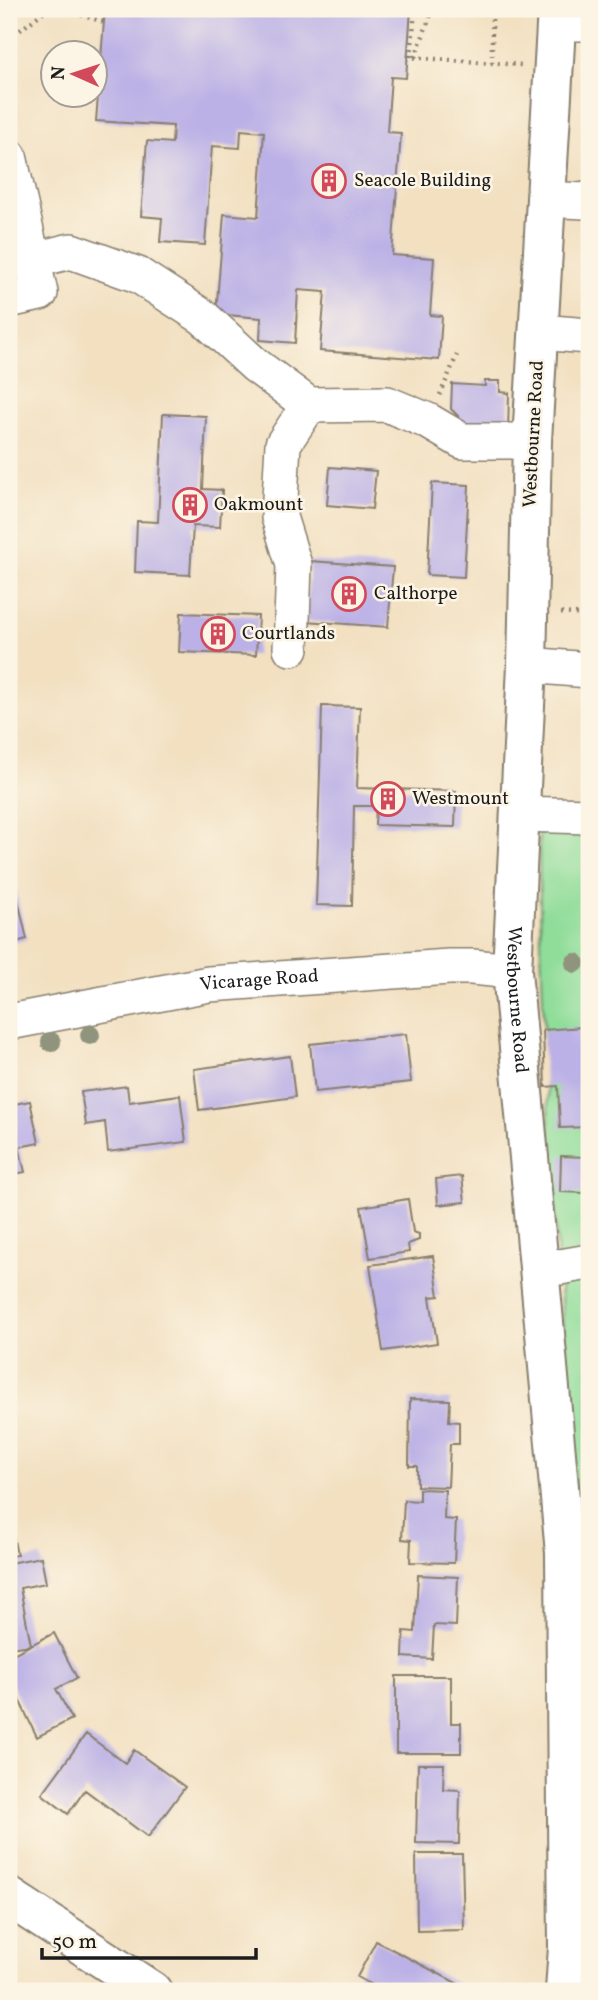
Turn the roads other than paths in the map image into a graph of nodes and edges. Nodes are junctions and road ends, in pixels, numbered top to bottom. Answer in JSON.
{"nodes":[{"id":1,"x":568,"y":18,"type":"edge"},
{"id":2,"x":9,"y":156,"type":"edge"},
{"id":3,"x":588,"y":198,"type":"edge"},
{"id":4,"x":545,"y":199,"type":"junction"},
{"id":5,"x":34,"y":260,"type":"junction"},
{"id":6,"x":9,"y":300,"type":"edge"},
{"id":7,"x":539,"y":332,"type":"junction"},
{"id":8,"x":589,"y":337,"type":"edge"},
{"id":9,"x":309,"y":405,"type":"junction"},
{"id":10,"x":532,"y":441,"type":"junction"},
{"id":11,"x":292,"y":648,"type":"dead end"},
{"id":12,"x":527,"y":665,"type":"junction"},
{"id":13,"x":589,"y":670,"type":"edge"},
{"id":14,"x":520,"y":814,"type":"junction"},
{"id":15,"x":589,"y":816,"type":"edge"},
{"id":16,"x":512,"y":971,"type":"junction"},
{"id":17,"x":9,"y":1022,"type":"edge"},
{"id":18,"x":589,"y":1262,"type":"edge"},
{"id":19,"x":539,"y":1264,"type":"junction"},
{"id":20,"x":577,"y":1597,"type":"edge"},
{"id":21,"x":577,"y":1750,"type":"edge"},
{"id":22,"x":9,"y":1897,"type":"edge"},
{"id":23,"x":578,"y":1952,"type":"edge"},
{"id":24,"x":152,"y":1991,"type":"edge"},
{"id":25,"x":565,"y":1991,"type":"edge"}],
"edges":[{"from":1,"to":4,"type":"main road","name":"Westbourne Road"},
{"from":2,"to":5,"type":"street"},
{"from":3,"to":4,"type":"street"},
{"from":4,"to":7,"type":"main road","name":"Westbourne Road"},
{"from":5,"to":6,"type":"street"},
{"from":5,"to":9,"type":"street"},
{"from":7,"to":8,"type":"street"},
{"from":7,"to":10,"type":"main road","name":"Westbourne Road"},
{"from":9,"to":10,"type":"street"},
{"from":9,"to":11,"type":"street"},
{"from":10,"to":12,"type":"main road","name":"Westbourne Road"},
{"from":12,"to":13,"type":"street"},
{"from":12,"to":14,"type":"main road","name":"Westbourne Road"},
{"from":14,"to":15,"type":"street"},
{"from":14,"to":16,"type":"main road","name":"Westbourne Road"},
{"from":16,"to":17,"type":"street","name":"Vicarage Road"},
{"from":16,"to":19,"type":"main road","name":"Westbourne Road"},
{"from":18,"to":19,"type":"street"},
{"from":19,"to":20,"type":"main road","name":"Westbourne Road"},
{"from":20,"to":21,"type":"main road","name":"Westbourne Road"},
{"from":21,"to":23,"type":"main road","name":"Westbourne Road"},
{"from":22,"to":24,"type":"main road"},
{"from":23,"to":25,"type":"main road","name":"Westbourne Road"}]}
